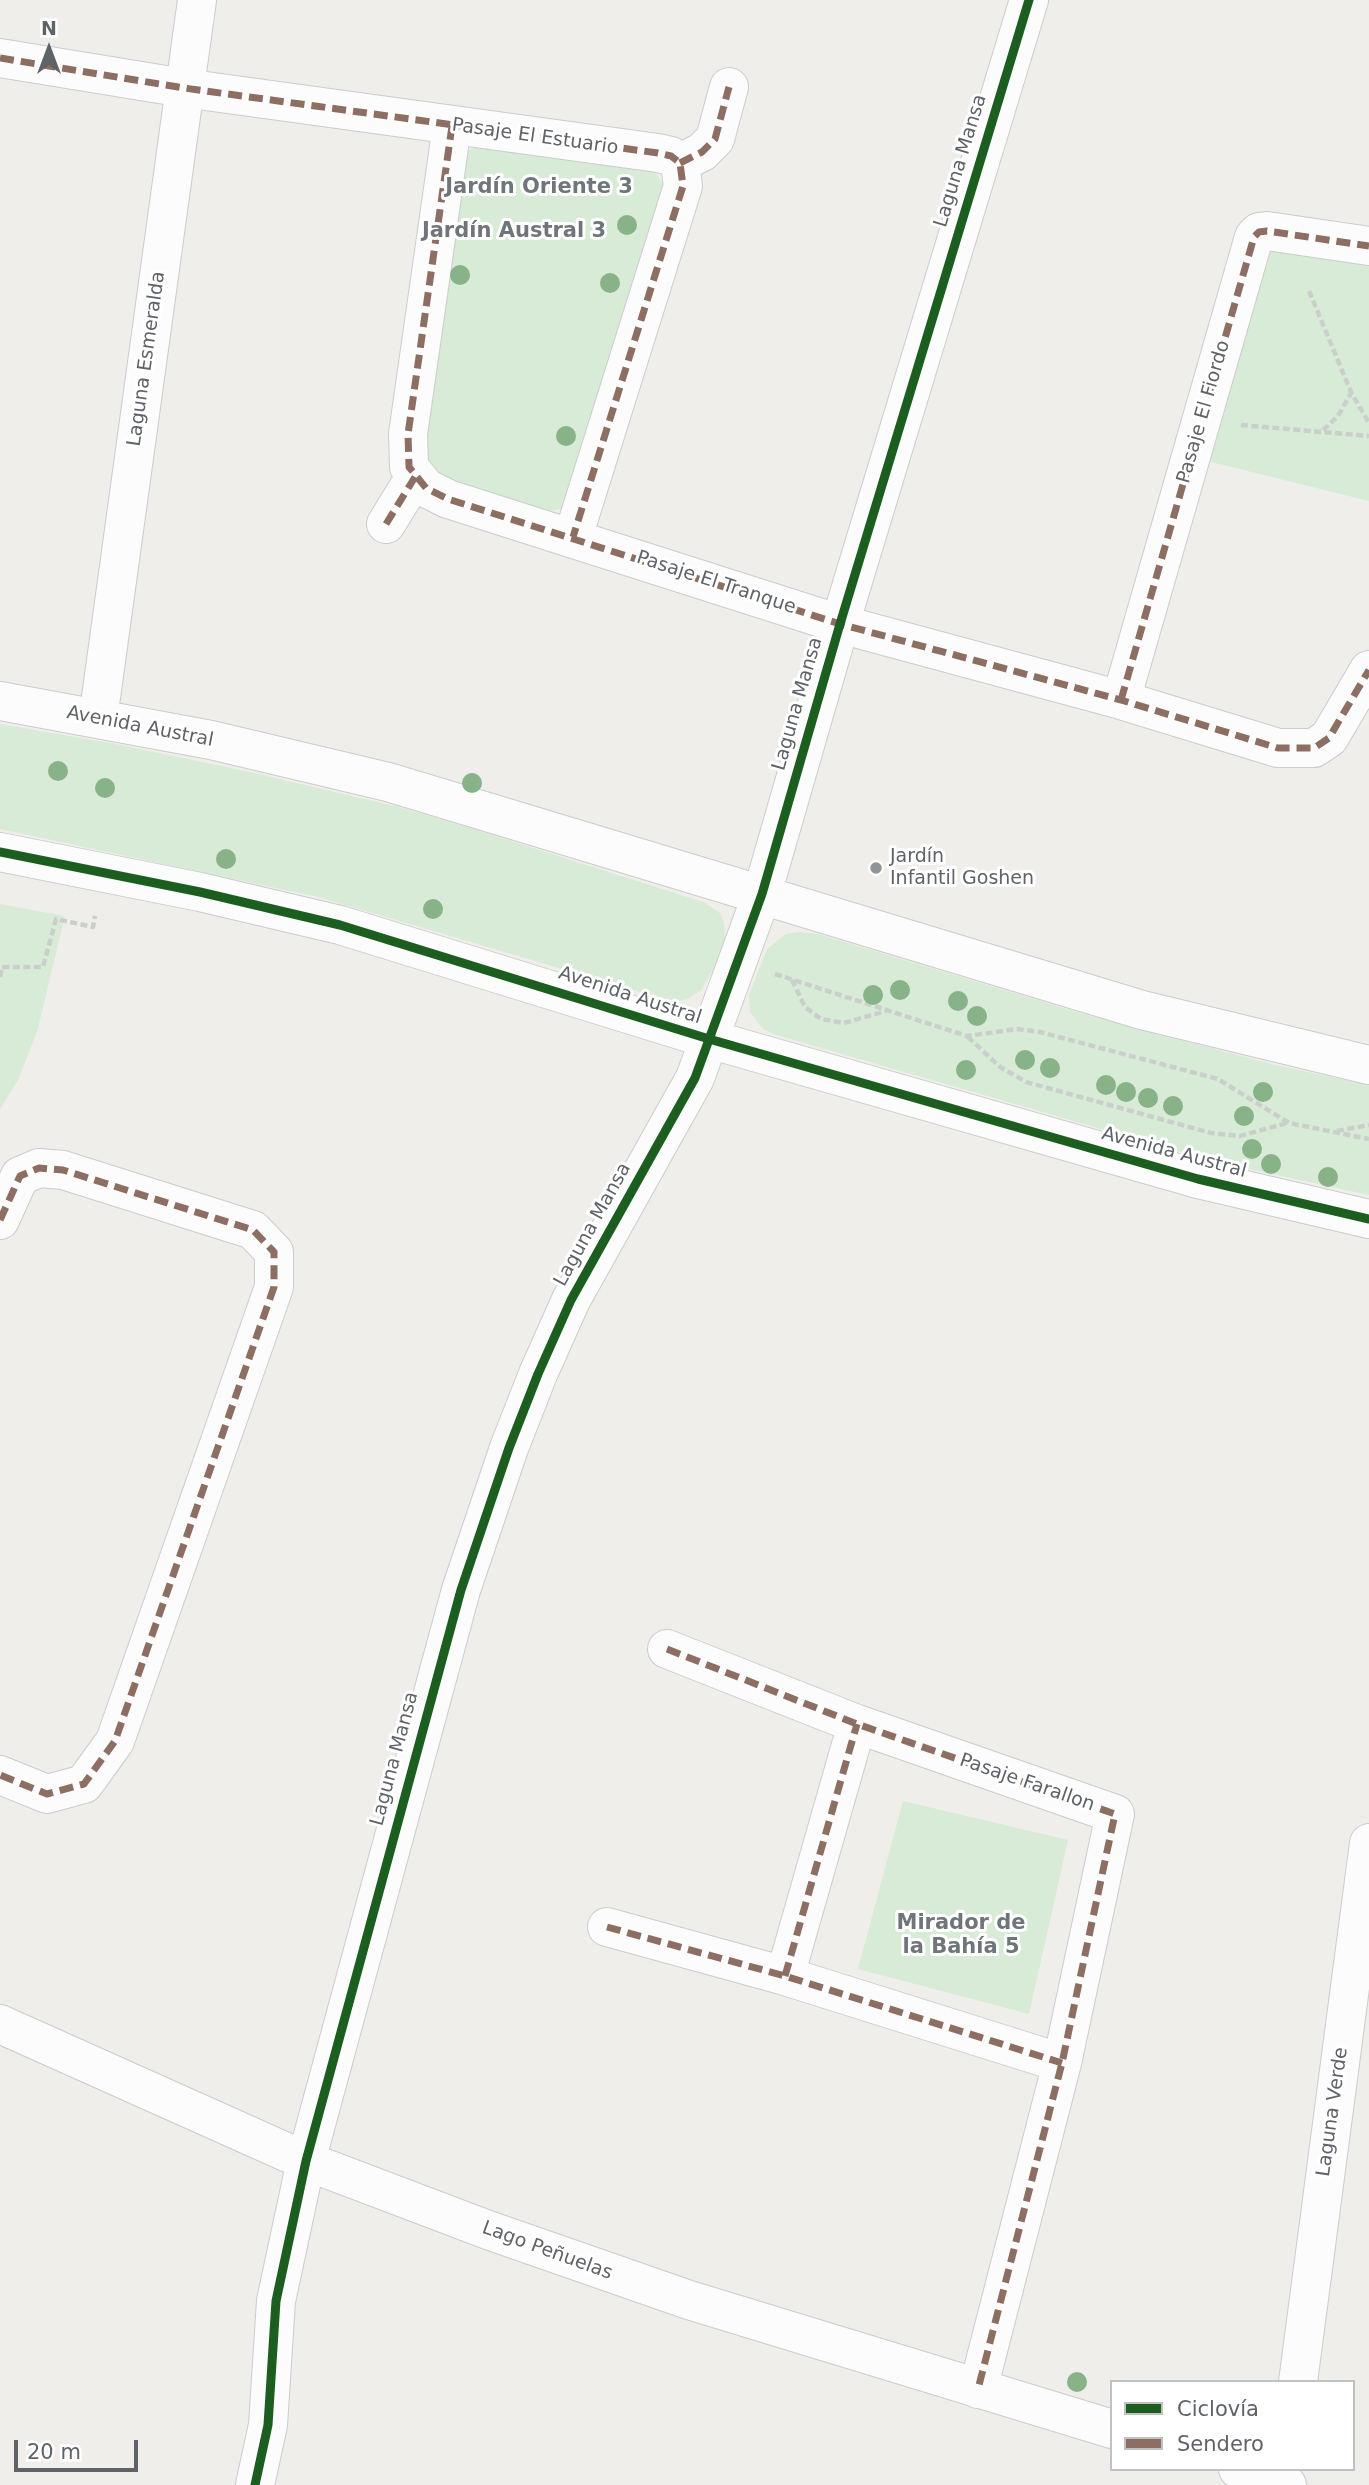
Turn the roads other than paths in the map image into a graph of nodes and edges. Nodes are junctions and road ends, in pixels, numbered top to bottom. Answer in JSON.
{"nodes":[{"id":1,"x":197,"y":0,"type":"edge"},
{"id":2,"x":1029,"y":0,"type":"edge"},
{"id":3,"x":0,"y":58,"type":"edge"},
{"id":4,"x":729,"y":87,"type":"dead end"},
{"id":5,"x":184,"y":88,"type":"junction"},
{"id":6,"x":452,"y":126,"type":"junction"},
{"id":7,"x":680,"y":163,"type":"junction"},
{"id":8,"x":1369,"y":246,"type":"edge"},
{"id":9,"x":415,"y":477,"type":"junction"},
{"id":10,"x":386,"y":524,"type":"dead end"},
{"id":11,"x":573,"y":537,"type":"junction"},
{"id":12,"x":839,"y":624,"type":"junction"},
{"id":13,"x":1369,"y":670,"type":"edge"},
{"id":14,"x":1121,"y":700,"type":"junction"},
{"id":15,"x":0,"y":701,"type":"edge"},
{"id":16,"x":98,"y":719,"type":"junction"},
{"id":17,"x":0,"y":852,"type":"edge"},
{"id":18,"x":762,"y":894,"type":"junction"},
{"id":19,"x":709,"y":1039,"type":"junction"},
{"id":20,"x":1369,"y":1065,"type":"edge"},
{"id":21,"x":1369,"y":1219,"type":"edge"},
{"id":22,"x":0,"y":1220,"type":"edge"},
{"id":23,"x":667,"y":1649,"type":"dead end"},
{"id":24,"x":857,"y":1724,"type":"junction"},
{"id":25,"x":0,"y":1775,"type":"edge"},
{"id":26,"x":1369,"y":1843,"type":"edge"},
{"id":27,"x":607,"y":1927,"type":"dead end"},
{"id":28,"x":785,"y":1976,"type":"junction"},
{"id":29,"x":0,"y":2024,"type":"edge"},
{"id":30,"x":1062,"y":2063,"type":"junction"},
{"id":31,"x":306,"y":2161,"type":"junction"},
{"id":32,"x":1298,"y":2380,"type":"edge"},
{"id":33,"x":978,"y":2389,"type":"junction"},
{"id":34,"x":1110,"y":2428,"type":"edge"},
{"id":35,"x":1246,"y":2471,"type":"edge"},
{"id":36,"x":1284,"y":2481,"type":"edge"},
{"id":37,"x":255,"y":2485,"type":"edge"}],
"edges":[{"from":1,"to":5,"type":"street","name":"Laguna Esmeralda"},
{"from":2,"to":12,"type":"street","name":"Laguna Mansa"},
{"from":3,"to":5,"type":"street","name":"Pasaje El Estuario"},
{"from":4,"to":7,"type":"street"},
{"from":5,"to":6,"type":"street","name":"Pasaje El Estuario"},
{"from":5,"to":16,"type":"street","name":"Laguna Esmeralda"},
{"from":6,"to":7,"type":"street","name":"Pasaje El Estuario"},
{"from":6,"to":9,"type":"street"},
{"from":7,"to":11,"type":"street"},
{"from":8,"to":14,"type":"street","name":"Pasaje El Fiordo"},
{"from":9,"to":10,"type":"street"},
{"from":9,"to":11,"type":"street","name":"Pasaje El Tranque"},
{"from":11,"to":12,"type":"street","name":"Pasaje El Tranque"},
{"from":12,"to":14,"type":"street","name":"Pasaje El Tranque"},
{"from":12,"to":18,"type":"street","name":"Laguna Mansa"},
{"from":13,"to":14,"type":"street","name":"Pasaje El Tranque"},
{"from":15,"to":16,"type":"street","name":"Avenida Austral"},
{"from":16,"to":18,"type":"street","name":"Avenida Austral"},
{"from":17,"to":19,"type":"street","name":"Avenida Austral"},
{"from":18,"to":19,"type":"street","name":"Laguna Mansa"},
{"from":18,"to":20,"type":"street","name":"Avenida Austral"},
{"from":19,"to":21,"type":"street","name":"Avenida Austral"},
{"from":19,"to":31,"type":"street","name":"Laguna Mansa"},
{"from":22,"to":25,"type":"street"},
{"from":23,"to":24,"type":"street","name":"Pasaje Farallon"},
{"from":24,"to":28,"type":"street"},
{"from":24,"to":30,"type":"street","name":"Pasaje Farallon"},
{"from":26,"to":32,"type":"street","name":"Laguna Verde"},
{"from":27,"to":28,"type":"street"},
{"from":28,"to":30,"type":"street"},
{"from":29,"to":31,"type":"street","name":"Lago Peñuelas"},
{"from":30,"to":33,"type":"street","name":"Pasaje Farallon"},
{"from":31,"to":33,"type":"street","name":"Lago Peñuelas"},
{"from":31,"to":37,"type":"street","name":"Laguna Mansa"},
{"from":33,"to":34,"type":"street","name":"Lago Peñuelas"},
{"from":35,"to":36,"type":"street"}]}
